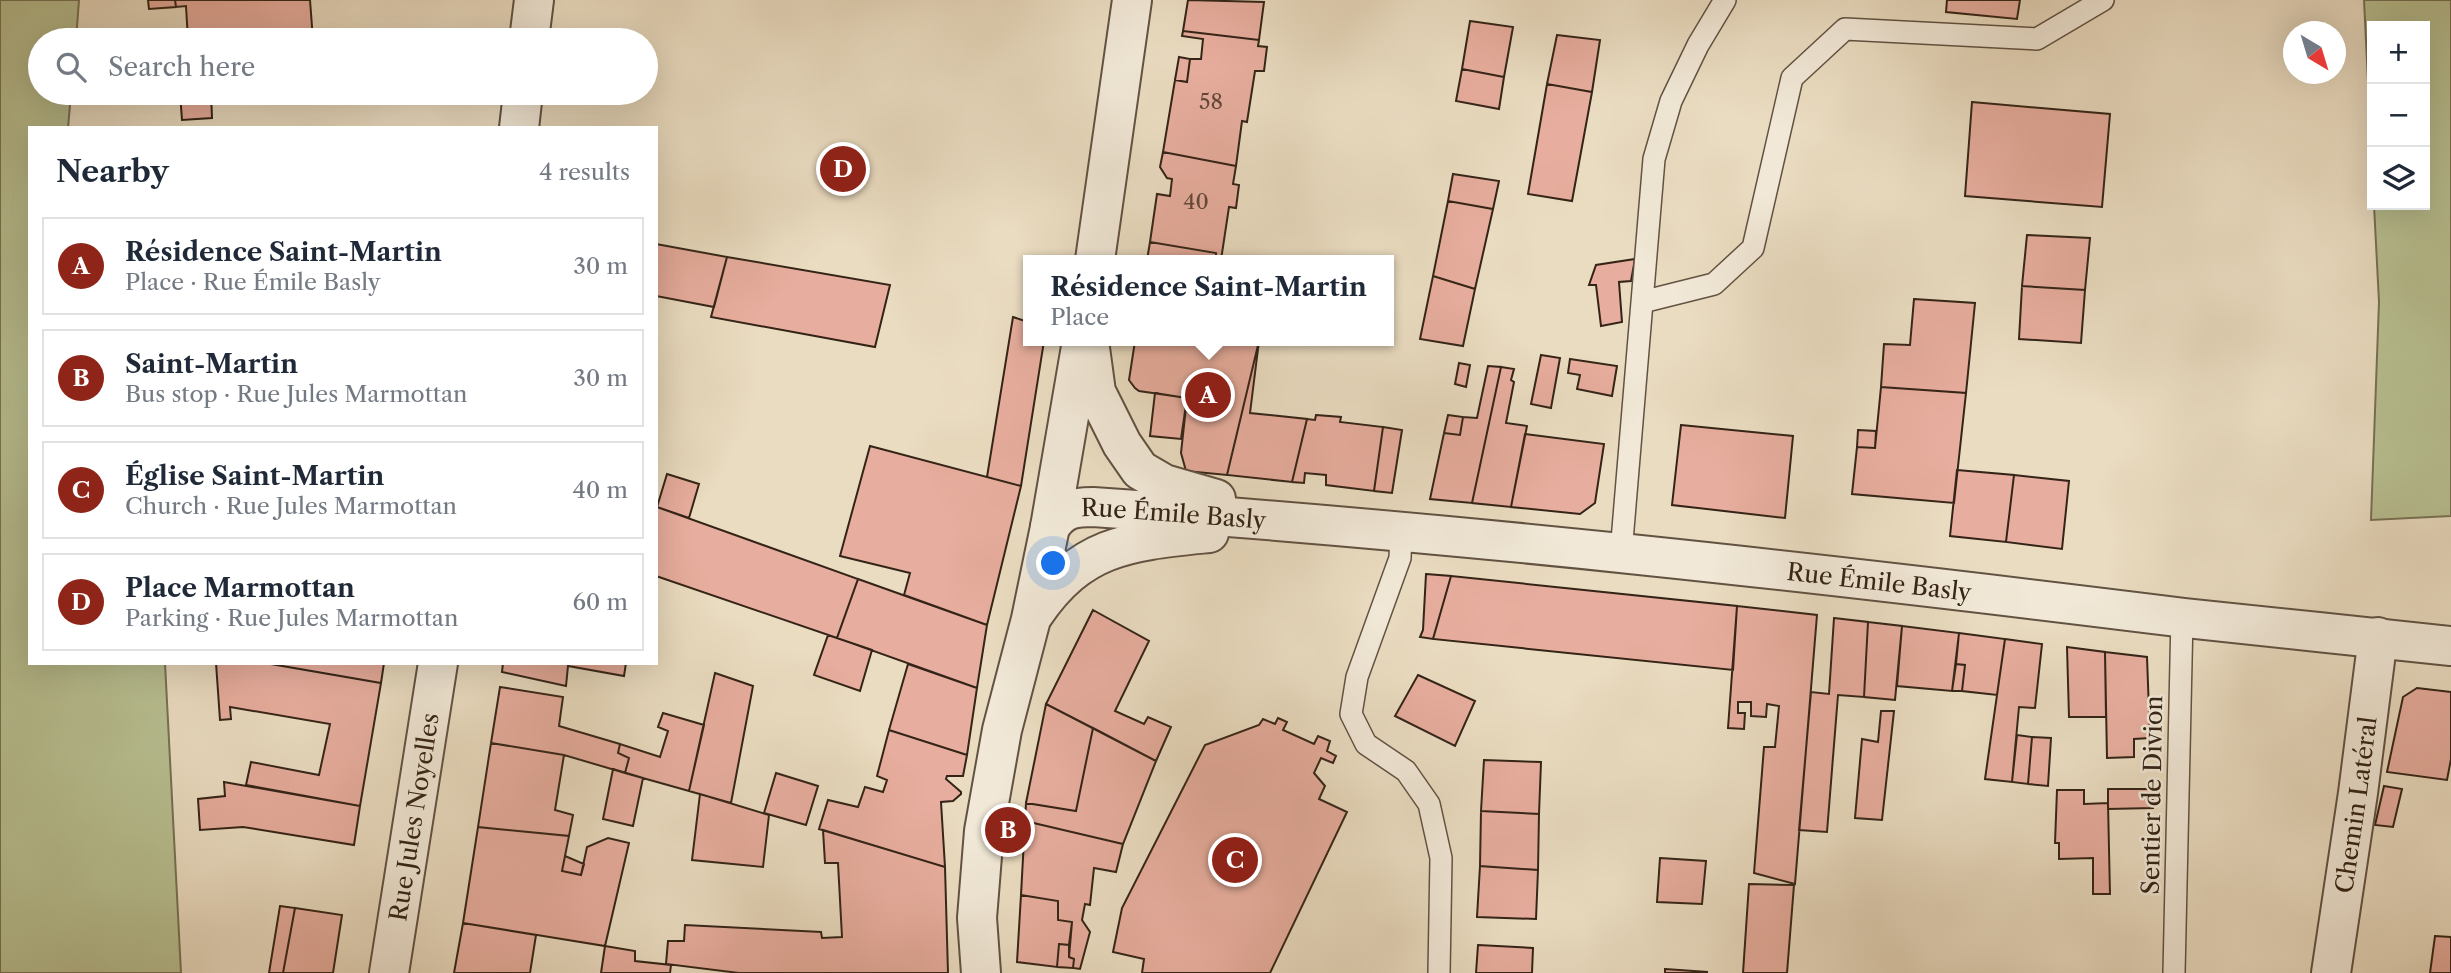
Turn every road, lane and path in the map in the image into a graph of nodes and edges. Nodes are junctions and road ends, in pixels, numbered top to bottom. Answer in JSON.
{"nodes":[{"id":1,"x":534,"y":0,"type":"edge"},
{"id":2,"x":1132,"y":0,"type":"edge"},
{"id":3,"x":1725,"y":0,"type":"edge"},
{"id":4,"x":2103,"y":0,"type":"edge"},
{"id":5,"x":530,"y":28,"type":"edge"},
{"id":6,"x":522,"y":105,"type":"edge"},
{"id":7,"x":519,"y":126,"type":"edge"},
{"id":8,"x":1096,"y":255,"type":"edge"},
{"id":9,"x":1642,"y":302,"type":"junction"},
{"id":10,"x":1081,"y":346,"type":"edge"},
{"id":11,"x":1091,"y":346,"type":"edge"},
{"id":12,"x":1307,"y":522,"type":"junction"},
{"id":13,"x":1050,"y":527,"type":"junction"},
{"id":14,"x":1401,"y":531,"type":"junction"},
{"id":15,"x":1621,"y":553,"type":"junction"},
{"id":16,"x":2182,"y":617,"type":"junction"},
{"id":17,"x":1031,"y":619,"type":"junction"},
{"id":18,"x":2378,"y":637,"type":"junction"},
{"id":19,"x":2451,"y":646,"type":"edge"},
{"id":20,"x":438,"y":665,"type":"edge"},
{"id":21,"x":389,"y":973,"type":"edge"},
{"id":22,"x":981,"y":973,"type":"edge"},
{"id":23,"x":1439,"y":973,"type":"edge"},
{"id":24,"x":2174,"y":973,"type":"edge"},
{"id":25,"x":2331,"y":973,"type":"edge"}],
"edges":[{"from":1,"to":5,"type":"street"},
{"from":2,"to":8,"type":"street"},
{"from":3,"to":9,"type":"lane"},
{"from":4,"to":9,"type":"lane"},
{"from":6,"to":7,"type":"street"},
{"from":9,"to":15,"type":"lane"},
{"from":10,"to":13,"type":"street"},
{"from":11,"to":12,"type":"street","name":"Rue Émile Basly"},
{"from":12,"to":13,"type":"street","name":"Rue Émile Basly"},
{"from":12,"to":14,"type":"street","name":"Rue Émile Basly"},
{"from":12,"to":17,"type":"street","name":"Rue Émile Basly"},
{"from":13,"to":17,"type":"street"},
{"from":14,"to":15,"type":"street","name":"Rue Émile Basly"},
{"from":14,"to":23,"type":"lane"},
{"from":15,"to":16,"type":"street","name":"Rue Émile Basly"},
{"from":16,"to":18,"type":"street","name":"Rue Émile Basly"},
{"from":16,"to":24,"type":"lane","name":"Sentier de Divion"},
{"from":17,"to":22,"type":"street"},
{"from":18,"to":19,"type":"street","name":"Rue Émile Basly"},
{"from":18,"to":25,"type":"street","name":"Chemin Latéral"},
{"from":20,"to":21,"type":"street","name":"Rue Jules Noyelles"}]}
